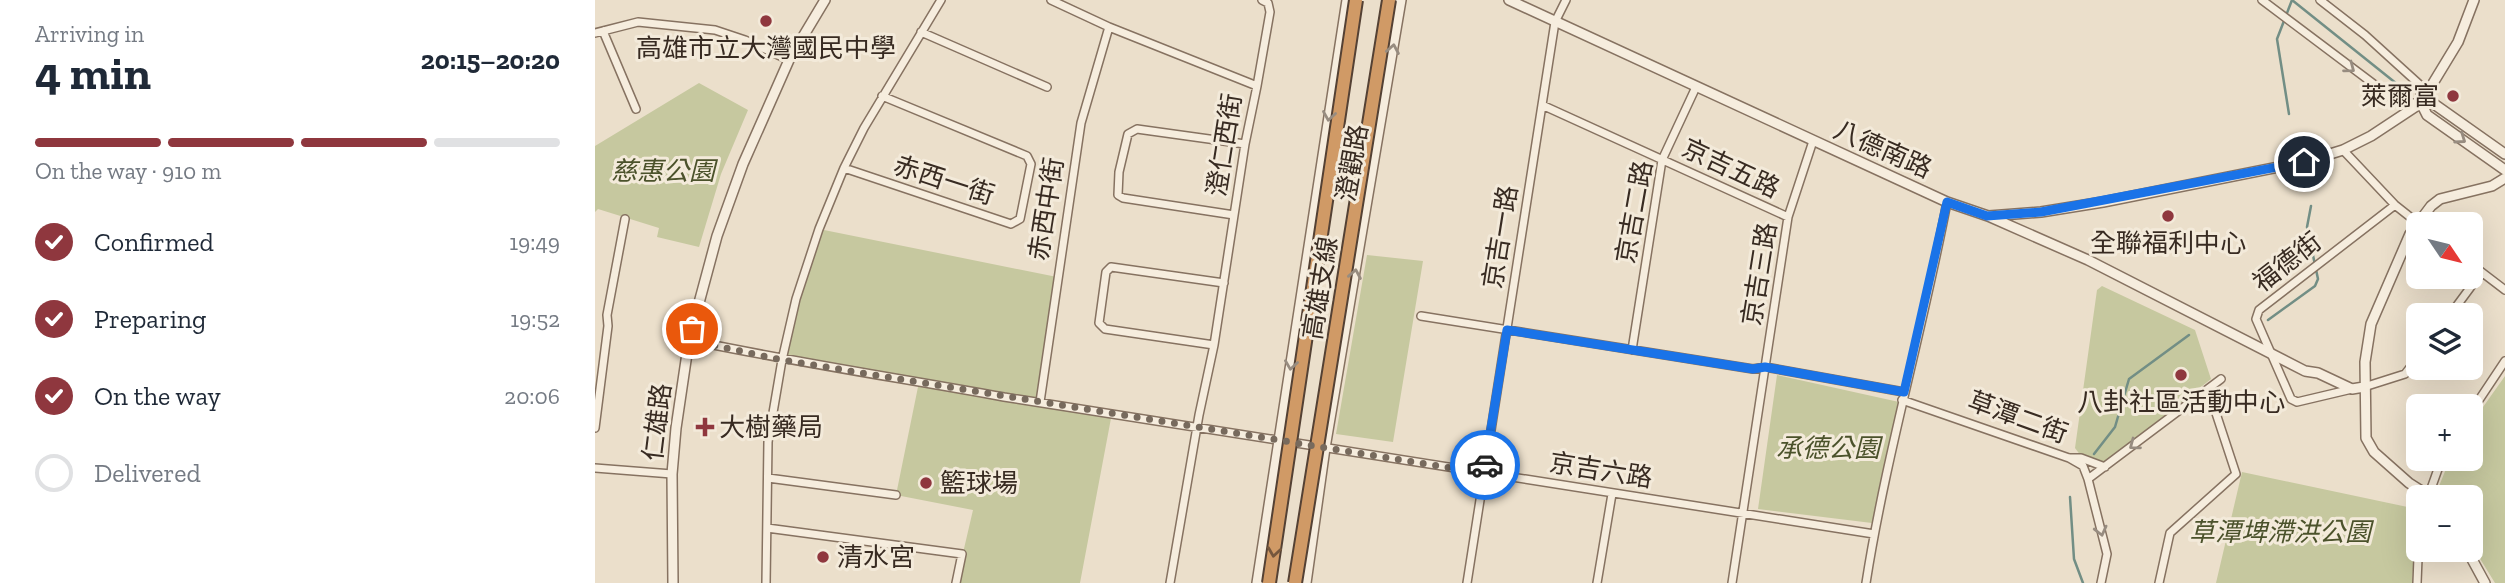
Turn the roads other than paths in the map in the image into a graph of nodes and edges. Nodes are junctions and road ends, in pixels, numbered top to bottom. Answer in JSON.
{"nodes":[{"id":1,"x":825,"y":0,"type":"edge"},
{"id":2,"x":941,"y":0,"type":"edge"},
{"id":3,"x":1051,"y":0,"type":"edge"},
{"id":4,"x":1262,"y":0,"type":"edge"},
{"id":5,"x":1347,"y":0,"type":"edge"},
{"id":6,"x":1356,"y":0,"type":"edge"},
{"id":7,"x":1389,"y":0,"type":"edge"},
{"id":8,"x":1401,"y":0,"type":"edge"},
{"id":9,"x":1509,"y":0,"type":"edge"},
{"id":10,"x":1566,"y":0,"type":"edge"},
{"id":11,"x":2320,"y":0,"type":"edge"},
{"id":12,"x":2474,"y":0,"type":"edge"},
{"id":13,"x":2264,"y":1,"type":"edge"},
{"id":14,"x":1555,"y":22,"type":"junction"},
{"id":15,"x":1109,"y":27,"type":"junction"},
{"id":16,"x":599,"y":32,"type":"edge"},
{"id":17,"x":921,"y":32,"type":"junction"},
{"id":18,"x":789,"y":60,"type":"junction"},
{"id":19,"x":1257,"y":86,"type":"junction"},
{"id":20,"x":1047,"y":87,"type":"dead end"},
{"id":21,"x":1696,"y":87,"type":"junction"},
{"id":22,"x":883,"y":96,"type":"junction"},
{"id":23,"x":2421,"y":103,"type":"junction"},
{"id":24,"x":1542,"y":105,"type":"junction"},
{"id":25,"x":636,"y":109,"type":"dead end"},
{"id":26,"x":1814,"y":141,"type":"junction"},
{"id":27,"x":1245,"y":144,"type":"junction"},
{"id":28,"x":2343,"y":150,"type":"junction"},
{"id":29,"x":2505,"y":154,"type":"edge"},
{"id":30,"x":1662,"y":160,"type":"junction"},
{"id":31,"x":844,"y":168,"type":"junction"},
{"id":32,"x":2505,"y":170,"type":"edge"},
{"id":33,"x":2505,"y":178,"type":"edge"},
{"id":34,"x":1947,"y":202,"type":"junction"},
{"id":35,"x":2395,"y":205,"type":"junction"},
{"id":36,"x":2427,"y":212,"type":"edge"},
{"id":37,"x":2406,"y":214,"type":"edge"},
{"id":38,"x":1234,"y":215,"type":"junction"},
{"id":39,"x":1987,"y":216,"type":"junction"},
{"id":40,"x":1788,"y":218,"type":"junction"},
{"id":41,"x":625,"y":219,"type":"dead end"},
{"id":42,"x":2406,"y":243,"type":"edge"},
{"id":43,"x":2483,"y":274,"type":"edge"},
{"id":44,"x":1224,"y":282,"type":"junction"},
{"id":45,"x":2505,"y":290,"type":"edge"},
{"id":46,"x":1421,"y":316,"type":"dead end"},
{"id":47,"x":1507,"y":330,"type":"junction"},
{"id":48,"x":689,"y":340,"type":"junction"},
{"id":49,"x":1214,"y":345,"type":"junction"},
{"id":50,"x":1632,"y":350,"type":"junction"},
{"id":51,"x":2272,"y":355,"type":"junction"},
{"id":52,"x":782,"y":360,"type":"junction"},
{"id":53,"x":2505,"y":361,"type":"edge"},
{"id":54,"x":1765,"y":367,"type":"junction"},
{"id":55,"x":2406,"y":373,"type":"edge"},
{"id":56,"x":2221,"y":379,"type":"dead end"},
{"id":57,"x":2364,"y":387,"type":"junction"},
{"id":58,"x":2208,"y":389,"type":"junction"},
{"id":59,"x":2352,"y":389,"type":"junction"},
{"id":60,"x":2483,"y":394,"type":"edge"},
{"id":61,"x":1903,"y":396,"type":"junction"},
{"id":62,"x":1040,"y":402,"type":"junction"},
{"id":63,"x":595,"y":428,"type":"edge"},
{"id":64,"x":1198,"y":428,"type":"junction"},
{"id":65,"x":1280,"y":442,"type":"junction"},
{"id":66,"x":1325,"y":448,"type":"junction"},
{"id":67,"x":2069,"y":458,"type":"junction"},
{"id":68,"x":2105,"y":467,"type":"junction"},
{"id":69,"x":595,"y":468,"type":"edge"},
{"id":70,"x":1484,"y":473,"type":"junction"},
{"id":71,"x":672,"y":474,"type":"junction"},
{"id":72,"x":768,"y":478,"type":"junction"},
{"id":73,"x":2088,"y":480,"type":"junction"},
{"id":74,"x":2412,"y":485,"type":"edge"},
{"id":75,"x":1612,"y":494,"type":"junction"},
{"id":76,"x":897,"y":495,"type":"dead end"},
{"id":77,"x":1743,"y":512,"type":"junction"},
{"id":78,"x":767,"y":528,"type":"junction"},
{"id":79,"x":1874,"y":534,"type":"junction"},
{"id":80,"x":2418,"y":562,"type":"edge"},
{"id":81,"x":2474,"y":562,"type":"edge"},
{"id":82,"x":673,"y":583,"type":"edge"},
{"id":83,"x":765,"y":583,"type":"edge"},
{"id":84,"x":957,"y":583,"type":"edge"},
{"id":85,"x":1170,"y":583,"type":"edge"},
{"id":86,"x":1257,"y":583,"type":"edge"},
{"id":87,"x":1269,"y":583,"type":"edge"},
{"id":88,"x":1295,"y":583,"type":"edge"},
{"id":89,"x":1306,"y":583,"type":"edge"},
{"id":90,"x":1467,"y":583,"type":"edge"},
{"id":91,"x":1597,"y":583,"type":"edge"},
{"id":92,"x":1732,"y":583,"type":"edge"},
{"id":93,"x":1866,"y":583,"type":"edge"},
{"id":94,"x":2101,"y":583,"type":"edge"},
{"id":95,"x":2159,"y":583,"type":"edge"},
{"id":96,"x":2417,"y":583,"type":"edge"},
{"id":97,"x":2485,"y":583,"type":"edge"}],
"edges":[{"from":1,"to":18,"type":"street","name":"仁雄路"},
{"from":2,"to":17,"type":"street"},
{"from":3,"to":15,"type":"street","name":"澄仁西街"},
{"from":4,"to":19,"type":"street"},
{"from":5,"to":65,"type":"street","name":"澄觀路","one_way":true},
{"from":6,"to":87,"type":"highway","name":"高雄支線","one_way":true,"bridge":true},
{"from":7,"to":88,"type":"highway","name":"高雄支線","bridge":true},
{"from":66,"to":8,"type":"street","name":"澄觀路","one_way":true},
{"from":9,"to":14,"type":"street","name":"八德南路"},
{"from":10,"to":14,"type":"street","name":"京吉一路"},
{"from":11,"to":23,"type":"street"},
{"from":12,"to":23,"type":"street"},
{"from":13,"to":23,"type":"street","one_way":true},
{"from":14,"to":21,"type":"street","name":"八德南路"},
{"from":14,"to":24,"type":"street","name":"京吉一路"},
{"from":15,"to":19,"type":"street","name":"澄仁西街"},
{"from":15,"to":62,"type":"street","name":"赤西中街"},
{"from":16,"to":18,"type":"street"},
{"from":16,"to":25,"type":"street"},
{"from":17,"to":20,"type":"street"},
{"from":17,"to":22,"type":"street"},
{"from":18,"to":48,"type":"street","name":"仁雄路"},
{"from":19,"to":27,"type":"street","name":"澄仁西街"},
{"from":21,"to":26,"type":"street","name":"八德南路"},
{"from":21,"to":30,"type":"street","name":"京吉二路"},
{"from":22,"to":31,"type":"street"},
{"from":22,"to":31,"type":"street","name":"赤西一街"},
{"from":23,"to":28,"type":"street"},
{"from":23,"to":29,"type":"street"},
{"from":23,"to":32,"type":"street","one_way":true},
{"from":24,"to":30,"type":"street","name":"京吉五路"},
{"from":24,"to":47,"type":"street","name":"京吉一路"},
{"from":26,"to":34,"type":"street","name":"八德南路"},
{"from":26,"to":40,"type":"street","name":"京吉三路"},
{"from":27,"to":38,"type":"street","name":"澄仁西街"},
{"from":27,"to":38,"type":"street"},
{"from":28,"to":35,"type":"street"},
{"from":28,"to":39,"type":"street"},
{"from":30,"to":40,"type":"street","name":"京吉五路"},
{"from":30,"to":50,"type":"street","name":"京吉二路"},
{"from":31,"to":52,"type":"street"},
{"from":33,"to":36,"type":"street"},
{"from":34,"to":39,"type":"street","name":"八德南路"},
{"from":34,"to":61,"type":"street"},
{"from":35,"to":37,"type":"street"},
{"from":35,"to":51,"type":"street","name":"福德街"},
{"from":38,"to":44,"type":"street","name":"澄仁西街"},
{"from":39,"to":51,"type":"street","name":"八德南路"},
{"from":40,"to":54,"type":"street","name":"京吉三路"},
{"from":41,"to":63,"type":"street"},
{"from":42,"to":57,"type":"street"},
{"from":43,"to":45,"type":"street"},
{"from":44,"to":49,"type":"street","name":"澄仁西街"},
{"from":44,"to":49,"type":"street"},
{"from":46,"to":47,"type":"street","name":"草潭二街"},
{"from":47,"to":50,"type":"street","name":"草潭二街"},
{"from":47,"to":70,"type":"street","name":"京吉一路"},
{"from":48,"to":52,"type":"street","name":"京吉六路"},
{"from":48,"to":71,"type":"street","name":"仁雄路"},
{"from":49,"to":64,"type":"street","name":"澄仁西街"},
{"from":50,"to":54,"type":"street","name":"草潭二街"},
{"from":51,"to":59,"type":"street","name":"八德南路"},
{"from":51,"to":59,"type":"street","name":"福德街"},
{"from":52,"to":62,"type":"street","name":"京吉六路"},
{"from":52,"to":72,"type":"street"},
{"from":53,"to":60,"type":"street"},
{"from":54,"to":61,"type":"street","name":"草潭二街"},
{"from":54,"to":77,"type":"street","name":"京吉三路"},
{"from":55,"to":57,"type":"street","name":"福德街"},
{"from":56,"to":58,"type":"street"},
{"from":57,"to":59,"type":"street","name":"福德街"},
{"from":57,"to":74,"type":"street"},
{"from":58,"to":68,"type":"street","one_way":true},
{"from":58,"to":95,"type":"street"},
{"from":61,"to":67,"type":"street","name":"草潭二街"},
{"from":61,"to":79,"type":"street"},
{"from":62,"to":64,"type":"street","name":"京吉六路"},
{"from":64,"to":65,"type":"street","name":"京吉六路"},
{"from":64,"to":85,"type":"street","name":"澄仁西街"},
{"from":65,"to":66,"type":"street","name":"京吉六路"},
{"from":65,"to":86,"type":"street","name":"澄觀路"},
{"from":66,"to":70,"type":"street","name":"京吉六路"},
{"from":66,"to":89,"type":"street","name":"澄觀路"},
{"from":67,"to":68,"type":"street"},
{"from":67,"to":73,"type":"street","name":"草潭二街"},
{"from":68,"to":73,"type":"street"},
{"from":69,"to":71,"type":"street"},
{"from":70,"to":75,"type":"street","name":"京吉六路"},
{"from":70,"to":90,"type":"street","name":"京吉一路"},
{"from":71,"to":82,"type":"street","name":"仁雄路"},
{"from":72,"to":76,"type":"street"},
{"from":72,"to":78,"type":"street"},
{"from":73,"to":94,"type":"street","name":"草潭二街","one_way":true},
{"from":75,"to":77,"type":"street","name":"京吉六路"},
{"from":75,"to":91,"type":"street"},
{"from":77,"to":79,"type":"street","name":"京吉六路"},
{"from":77,"to":92,"type":"street","name":"京吉三路"},
{"from":78,"to":83,"type":"street"},
{"from":78,"to":84,"type":"street"},
{"from":79,"to":93,"type":"street"},
{"from":80,"to":96,"type":"street"},
{"from":81,"to":97,"type":"street"}]}
